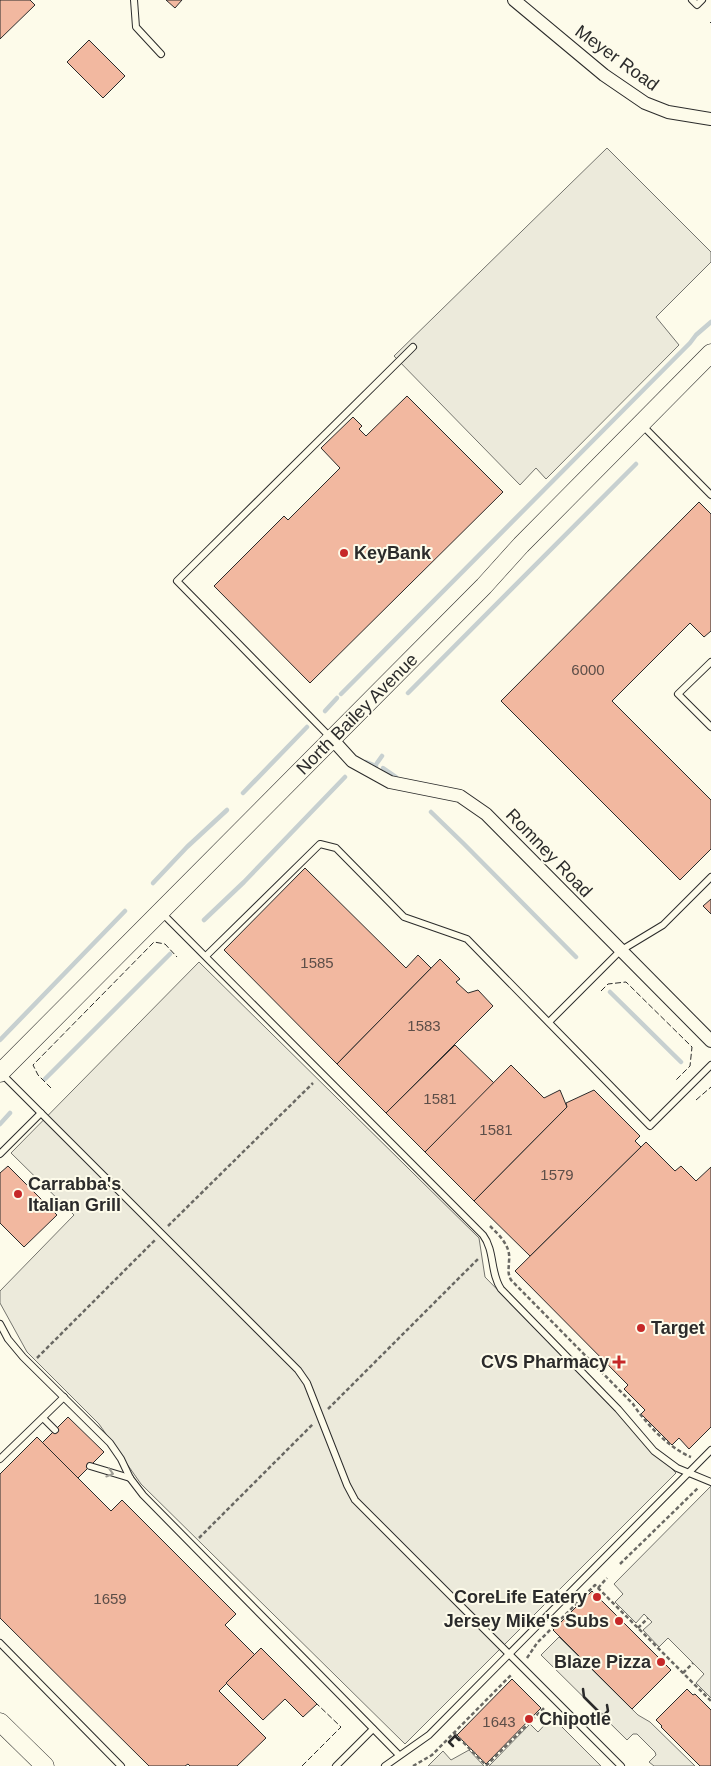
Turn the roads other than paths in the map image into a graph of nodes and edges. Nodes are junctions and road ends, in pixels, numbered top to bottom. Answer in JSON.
{"nodes":[{"id":1,"x":134,"y":0,"type":"edge"},
{"id":2,"x":514,"y":0,"type":"edge"},
{"id":3,"x":692,"y":0,"type":"edge"},
{"id":4,"x":702,"y":0,"type":"edge"},
{"id":5,"x":161,"y":54,"type":"dead end"},
{"id":6,"x":711,"y":119,"type":"edge"},
{"id":7,"x":413,"y":347,"type":"dead end"},
{"id":8,"x":711,"y":353,"type":"edge"},
{"id":9,"x":640,"y":424,"type":"junction"},
{"id":10,"x":711,"y":495,"type":"edge"},
{"id":11,"x":711,"y":662,"type":"edge"},
{"id":12,"x":711,"y":727,"type":"edge"},
{"id":13,"x":332,"y":739,"type":"junction"},
{"id":14,"x":711,"y":877,"type":"edge"},
{"id":15,"x":160,"y":911,"type":"junction"},
{"id":16,"x":620,"y":951,"type":"junction"},
{"id":17,"x":206,"y":956,"type":"junction"},
{"id":18,"x":549,"y":1022,"type":"junction"},
{"id":19,"x":711,"y":1041,"type":"edge"},
{"id":20,"x":711,"y":1065,"type":"edge"},
{"id":21,"x":0,"y":1073,"type":"edge"},
{"id":22,"x":42,"y":1113,"type":"junction"},
{"id":23,"x":0,"y":1154,"type":"edge"},
{"id":24,"x":0,"y":1324,"type":"edge"},
{"id":25,"x":64,"y":1397,"type":"junction"},
{"id":26,"x":43,"y":1418,"type":"junction"},
{"id":27,"x":55,"y":1430,"type":"dead end"},
{"id":28,"x":711,"y":1450,"type":"edge"},
{"id":29,"x":0,"y":1459,"type":"edge"},
{"id":30,"x":90,"y":1466,"type":"dead end"},
{"id":31,"x":688,"y":1472,"type":"junction"},
{"id":32,"x":130,"y":1478,"type":"junction"},
{"id":33,"x":711,"y":1482,"type":"edge"},
{"id":34,"x":0,"y":1643,"type":"edge"},
{"id":35,"x":509,"y":1654,"type":"junction"},
{"id":36,"x":0,"y":1722,"type":"edge"},
{"id":37,"x":373,"y":1730,"type":"junction"},
{"id":38,"x":398,"y":1755,"type":"junction"},
{"id":39,"x":45,"y":1766,"type":"edge"},
{"id":40,"x":121,"y":1766,"type":"edge"},
{"id":41,"x":336,"y":1766,"type":"edge"},
{"id":42,"x":385,"y":1766,"type":"edge"},
{"id":43,"x":621,"y":1766,"type":"edge"}],
"edges":[{"from":1,"to":5,"type":"lane"},
{"from":2,"to":6,"type":"street","name":"Meyer Road"},
{"from":3,"to":4,"type":"lane"},
{"from":7,"to":13,"type":"lane"},
{"from":8,"to":9,"type":"street","name":"North Bailey Avenue"},
{"from":9,"to":10,"type":"lane"},
{"from":9,"to":13,"type":"street","name":"North Bailey Avenue"},
{"from":11,"to":12,"type":"lane"},
{"from":13,"to":15,"type":"street","name":"North Bailey Avenue"},
{"from":13,"to":16,"type":"street","name":"Romney Road"},
{"from":14,"to":16,"type":"lane"},
{"from":15,"to":17,"type":"lane"},
{"from":15,"to":21,"type":"street","name":"North Bailey Avenue"},
{"from":16,"to":18,"type":"lane"},
{"from":16,"to":19,"type":"street","name":"Romney Road"},
{"from":17,"to":18,"type":"lane"},
{"from":17,"to":31,"type":"lane"},
{"from":18,"to":20,"type":"lane"},
{"from":21,"to":22,"type":"lane"},
{"from":22,"to":23,"type":"lane"},
{"from":22,"to":35,"type":"lane"},
{"from":24,"to":25,"type":"lane"},
{"from":25,"to":26,"type":"lane"},
{"from":25,"to":32,"type":"lane"},
{"from":26,"to":27,"type":"lane"},
{"from":26,"to":29,"type":"lane"},
{"from":28,"to":31,"type":"lane"},
{"from":30,"to":32,"type":"lane","one_way":true},
{"from":31,"to":33,"type":"lane"},
{"from":31,"to":35,"type":"lane"},
{"from":32,"to":37,"type":"lane"},
{"from":34,"to":40,"type":"lane"},
{"from":35,"to":38,"type":"lane"},
{"from":35,"to":43,"type":"lane"},
{"from":36,"to":39,"type":"street"},
{"from":37,"to":38,"type":"lane"},
{"from":37,"to":41,"type":"lane"},
{"from":38,"to":42,"type":"lane"}]}
